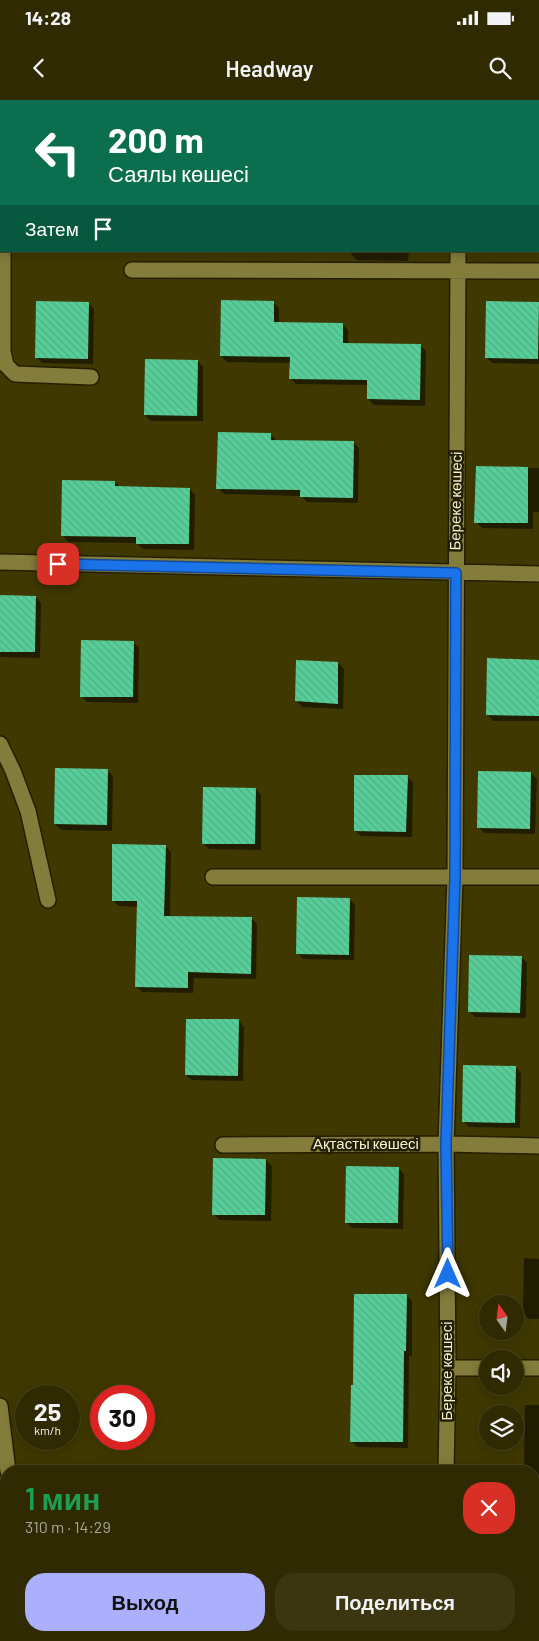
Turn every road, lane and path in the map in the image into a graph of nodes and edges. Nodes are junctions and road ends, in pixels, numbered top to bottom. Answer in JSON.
{"nodes":[{"id":1,"x":3,"y":252,"type":"edge"},
{"id":2,"x":458,"y":252,"type":"edge"},
{"id":3,"x":132,"y":270,"type":"dead end"},
{"id":4,"x":459,"y":271,"type":"junction"},
{"id":5,"x":539,"y":271,"type":"edge"},
{"id":6,"x":91,"y":377,"type":"dead end"},
{"id":7,"x":0,"y":562,"type":"edge"},
{"id":8,"x":456,"y":573,"type":"junction"},
{"id":9,"x":539,"y":574,"type":"edge"},
{"id":10,"x":0,"y":744,"type":"edge"},
{"id":11,"x":539,"y":876,"type":"edge"},
{"id":12,"x":213,"y":877,"type":"dead end"},
{"id":13,"x":455,"y":878,"type":"junction"},
{"id":14,"x":48,"y":900,"type":"dead end"},
{"id":15,"x":446,"y":1144,"type":"junction"},
{"id":16,"x":223,"y":1145,"type":"dead end"},
{"id":17,"x":539,"y":1146,"type":"edge"},
{"id":18,"x":448,"y":1368,"type":"junction"},
{"id":19,"x":479,"y":1368,"type":"edge"},
{"id":20,"x":524,"y":1368,"type":"edge"},
{"id":21,"x":539,"y":1368,"type":"edge"},
{"id":22,"x":0,"y":1406,"type":"edge"},
{"id":23,"x":7,"y":1465,"type":"edge"},
{"id":24,"x":446,"y":1465,"type":"edge"}],
"edges":[{"from":1,"to":6,"type":"street"},
{"from":2,"to":4,"type":"street","name":"Береке көшесі"},
{"from":3,"to":4,"type":"street"},
{"from":4,"to":5,"type":"street"},
{"from":4,"to":8,"type":"street","name":"Береке көшесі"},
{"from":7,"to":8,"type":"street"},
{"from":8,"to":9,"type":"street"},
{"from":8,"to":13,"type":"street","name":"Береке көшесі"},
{"from":10,"to":14,"type":"street"},
{"from":11,"to":13,"type":"street"},
{"from":12,"to":13,"type":"street"},
{"from":13,"to":15,"type":"street","name":"Береке көшесі"},
{"from":15,"to":16,"type":"street","name":"Ақтасты көшесі"},
{"from":15,"to":17,"type":"street","name":"Ақтасты көшесі"},
{"from":15,"to":18,"type":"street","name":"Береке көшесі"},
{"from":18,"to":19,"type":"street"},
{"from":18,"to":24,"type":"street","name":"Береке көшесі"},
{"from":20,"to":21,"type":"street"},
{"from":22,"to":23,"type":"street"}]}
